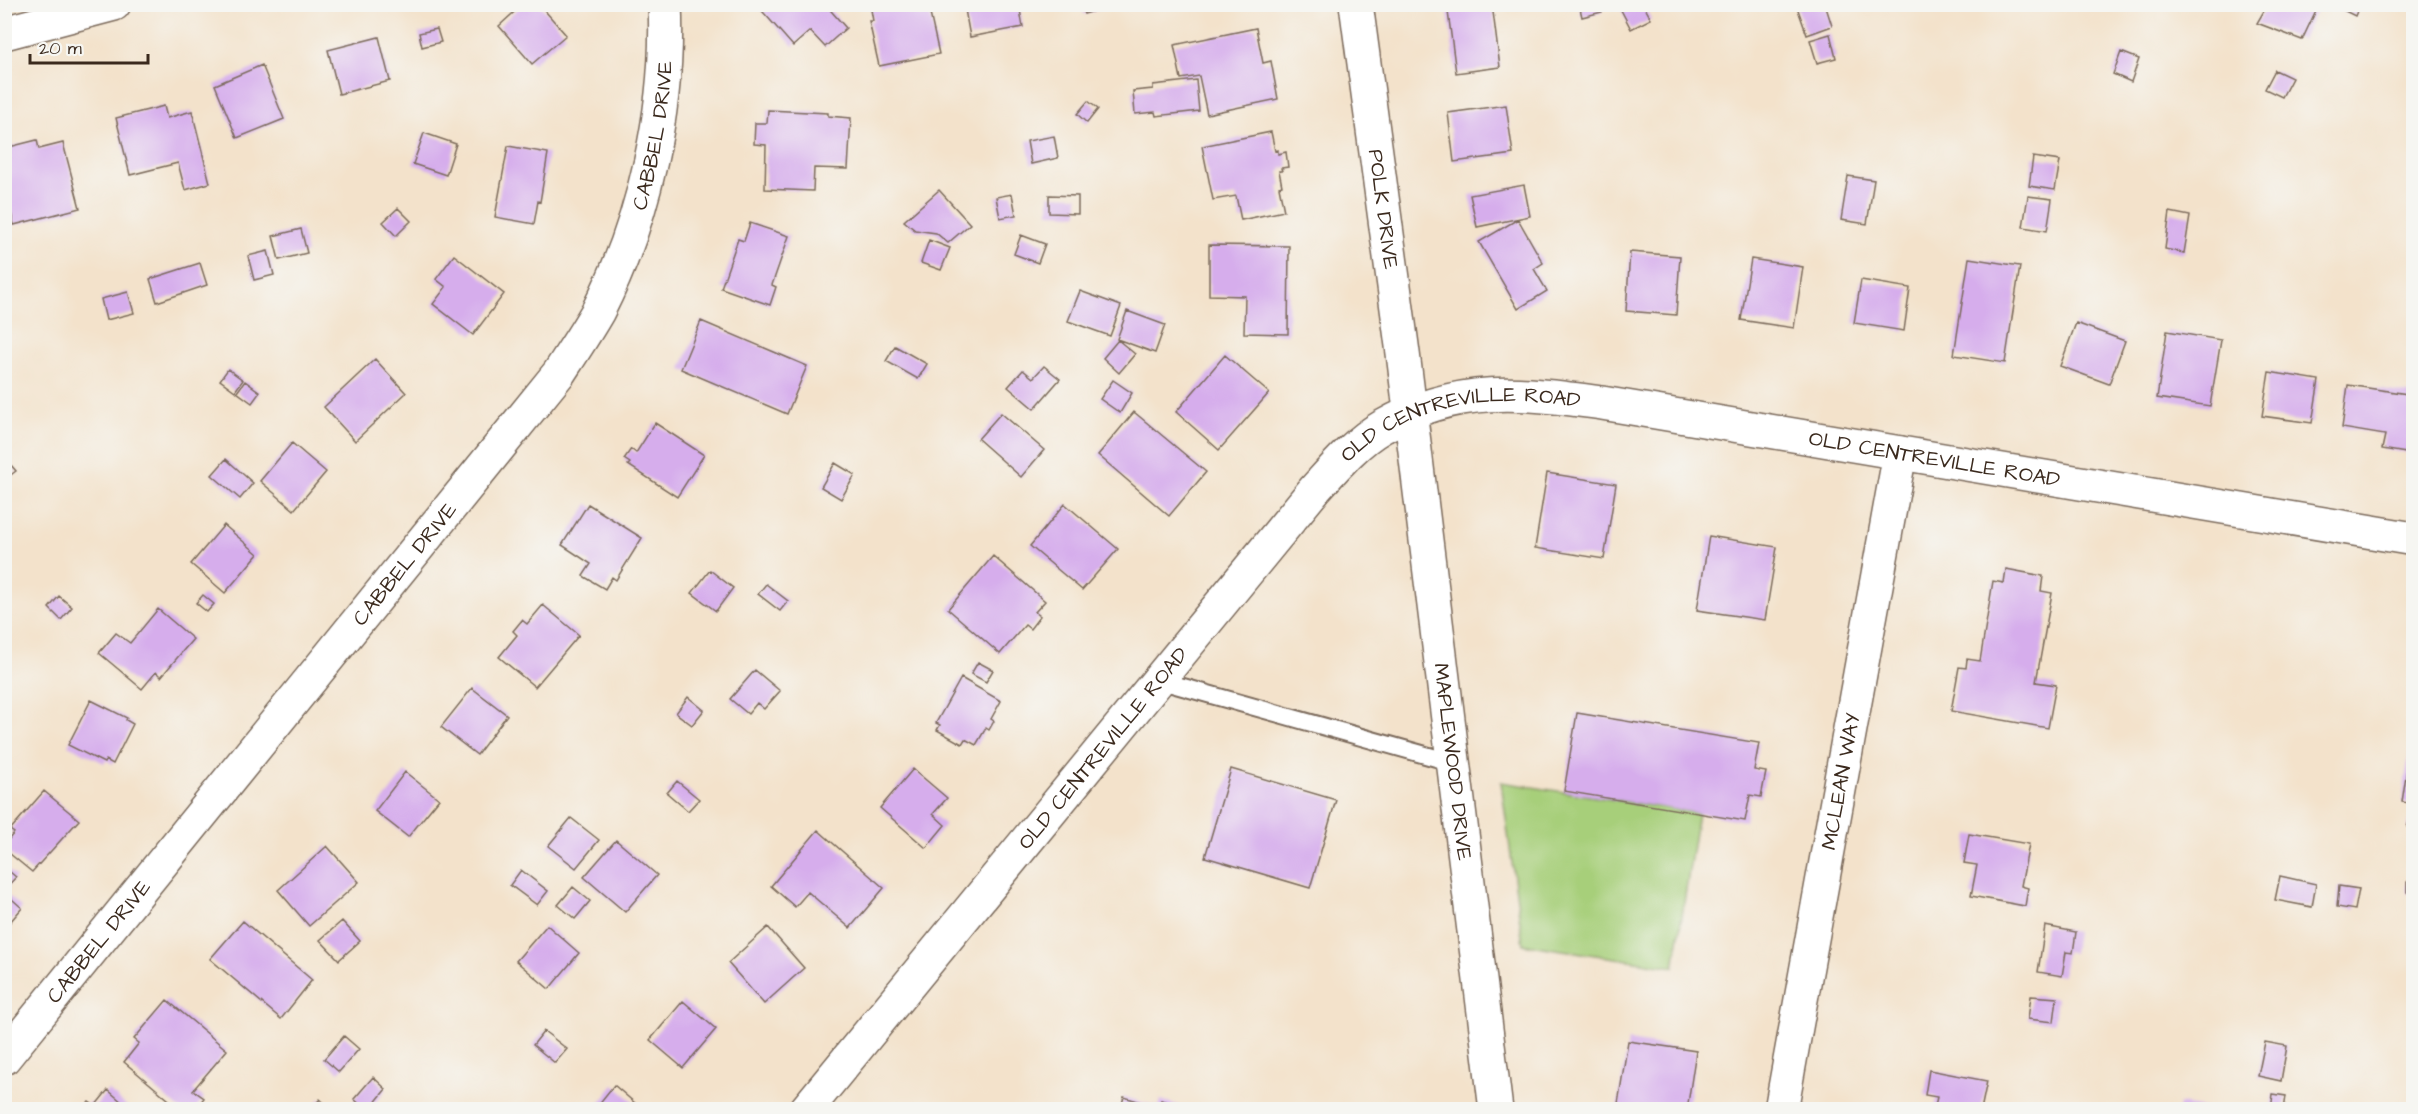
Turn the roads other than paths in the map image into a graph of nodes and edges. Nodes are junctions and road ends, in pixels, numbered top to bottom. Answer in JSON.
{"nodes":[{"id":1,"x":114,"y":4,"type":"edge"},
{"id":2,"x":665,"y":4,"type":"edge"},
{"id":3,"x":1356,"y":4,"type":"edge"},
{"id":4,"x":4,"y":33,"type":"edge"},
{"id":5,"x":1410,"y":414,"type":"junction"},
{"id":6,"x":1900,"y":453,"type":"junction"},
{"id":7,"x":2414,"y":539,"type":"edge"},
{"id":8,"x":1158,"y":680,"type":"junction"},
{"id":9,"x":1454,"y":763,"type":"junction"},
{"id":10,"x":4,"y":1058,"type":"edge"},
{"id":11,"x":806,"y":1110,"type":"edge"},
{"id":12,"x":1496,"y":1110,"type":"edge"},
{"id":13,"x":1781,"y":1110,"type":"edge"}],
"edges":[{"from":1,"to":4,"type":"street"},
{"from":2,"to":10,"type":"street","name":"CABBEL DRIVE"},
{"from":3,"to":5,"type":"street","name":"POLK DRIVE"},
{"from":5,"to":6,"type":"street","name":"OLD CENTREVILLE ROAD"},
{"from":5,"to":8,"type":"street","name":"OLD CENTREVILLE ROAD"},
{"from":5,"to":9,"type":"street","name":"MAPLEWOOD DRIVE"},
{"from":6,"to":7,"type":"street","name":"OLD CENTREVILLE ROAD"},
{"from":6,"to":13,"type":"street","name":"MCLEAN WAY"},
{"from":8,"to":9,"type":"lane"},
{"from":8,"to":11,"type":"street","name":"OLD CENTREVILLE ROAD"},
{"from":9,"to":12,"type":"street","name":"MAPLEWOOD DRIVE"}]}
